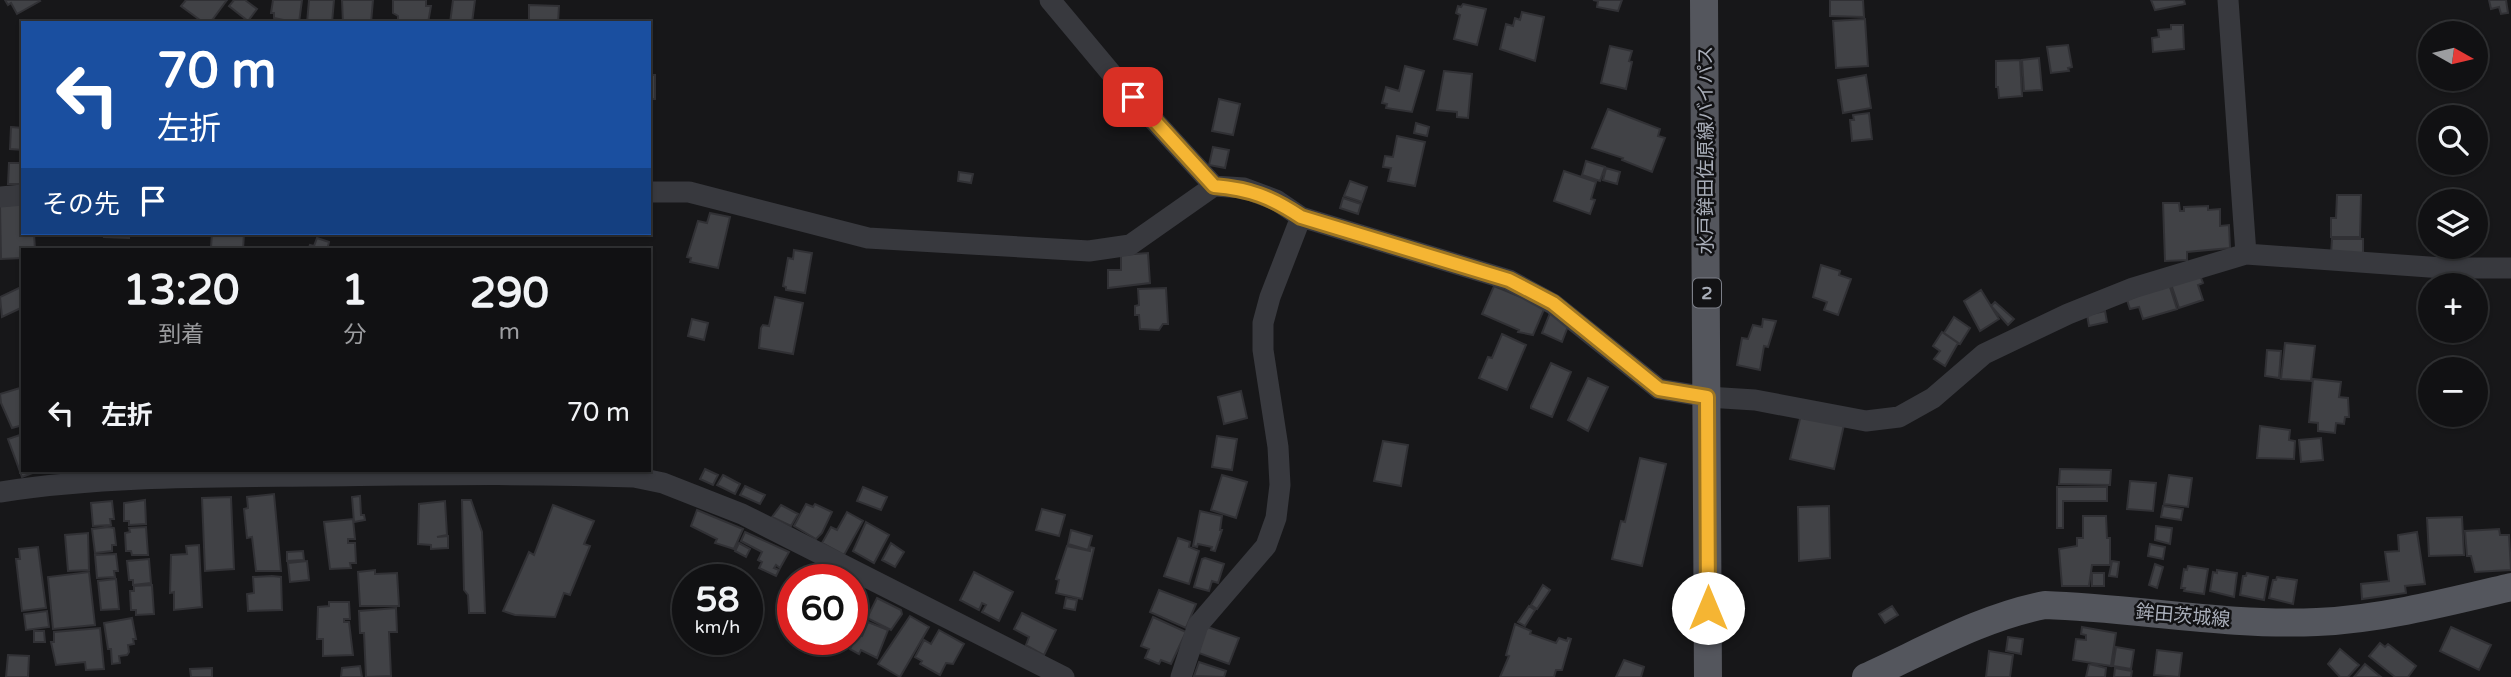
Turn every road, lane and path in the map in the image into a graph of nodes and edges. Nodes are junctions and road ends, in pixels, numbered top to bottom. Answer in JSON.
{"nodes":[{"id":1,"x":1050,"y":0,"type":"edge"},
{"id":2,"x":1704,"y":0,"type":"edge"},
{"id":3,"x":2228,"y":0,"type":"edge"},
{"id":4,"x":1214,"y":186,"type":"junction"},
{"id":5,"x":651,"y":192,"type":"edge"},
{"id":6,"x":21,"y":195,"type":"edge"},
{"id":7,"x":0,"y":197,"type":"edge"},
{"id":8,"x":1301,"y":217,"type":"junction"},
{"id":9,"x":2246,"y":254,"type":"junction"},
{"id":10,"x":2511,"y":268,"type":"edge"},
{"id":11,"x":1707,"y":397,"type":"junction"},
{"id":12,"x":0,"y":492,"type":"edge"},
{"id":13,"x":2511,"y":587,"type":"edge"},
{"id":14,"x":1064,"y":677,"type":"edge"},
{"id":15,"x":1181,"y":677,"type":"edge"},
{"id":16,"x":1708,"y":677,"type":"edge"},
{"id":17,"x":1866,"y":677,"type":"edge"}],
"edges":[{"from":1,"to":4,"type":"street"},
{"from":2,"to":11,"type":"main road","name":"水戸鉾田佐原線バイパス","number":"2"},
{"from":3,"to":9,"type":"street"},
{"from":4,"to":5,"type":"street"},
{"from":4,"to":8,"type":"street"},
{"from":6,"to":7,"type":"street"},
{"from":8,"to":11,"type":"street"},
{"from":8,"to":15,"type":"street"},
{"from":9,"to":10,"type":"street"},
{"from":9,"to":11,"type":"street"},
{"from":11,"to":16,"type":"main road","name":"水戸鉾田佐原線バイパス","number":"2"},
{"from":12,"to":14,"type":"street"},
{"from":13,"to":17,"type":"main road","name":"鉾田茨城線"}]}
